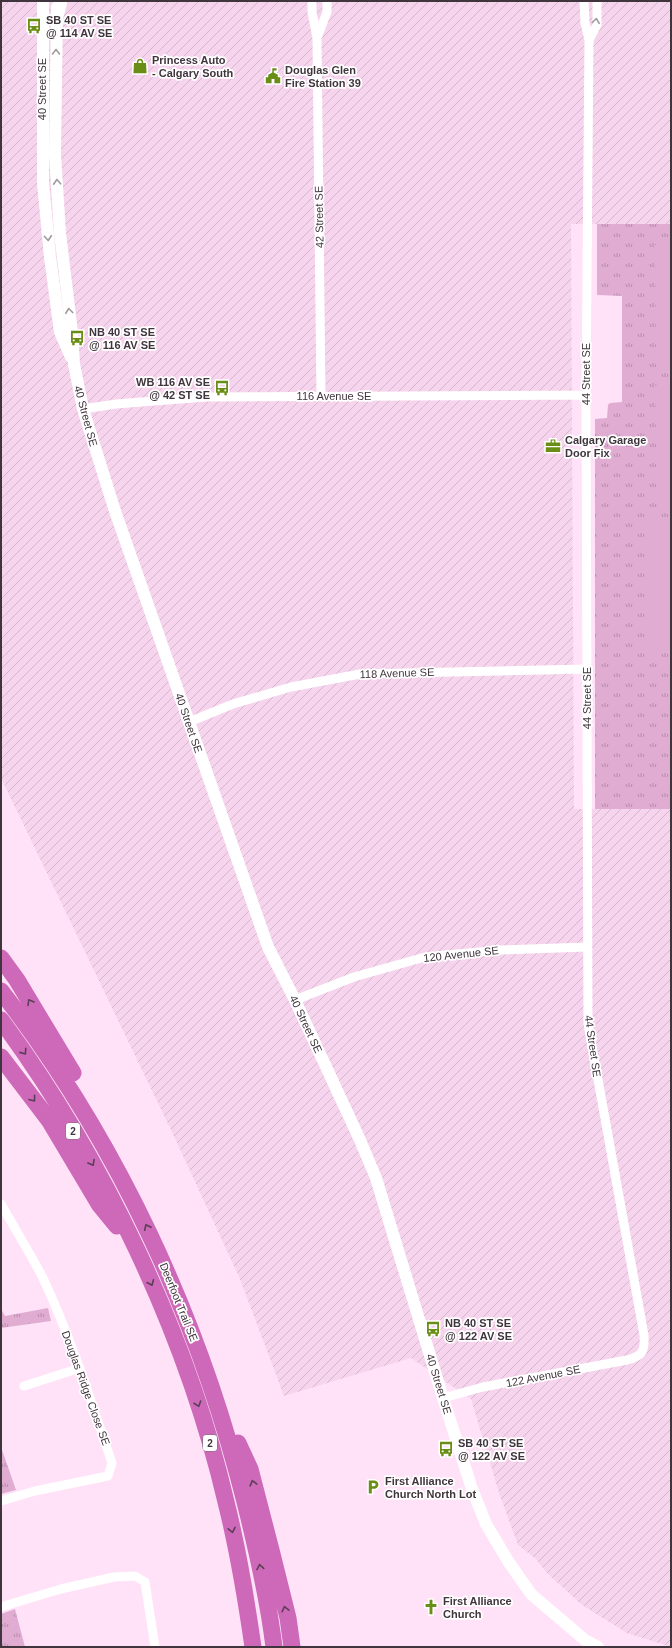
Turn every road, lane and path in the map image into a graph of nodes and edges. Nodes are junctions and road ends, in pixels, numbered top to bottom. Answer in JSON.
{"nodes":[{"id":1,"x":43,"y":1,"type":"edge"},
{"id":2,"x":56,"y":1,"type":"edge"},
{"id":3,"x":61,"y":1,"type":"edge"},
{"id":4,"x":312,"y":1,"type":"edge"},
{"id":5,"x":327,"y":1,"type":"edge"},
{"id":6,"x":584,"y":1,"type":"edge"},
{"id":7,"x":597,"y":1,"type":"edge"},
{"id":8,"x":56,"y":16,"type":"junction"},
{"id":9,"x":317,"y":38,"type":"junction"},
{"id":10,"x":589,"y":40,"type":"junction"},
{"id":11,"x":74,"y":364,"type":"junction"},
{"id":12,"x":586,"y":395,"type":"junction"},
{"id":13,"x":321,"y":396,"type":"junction"},
{"id":14,"x":83,"y":409,"type":"junction"},
{"id":15,"x":587,"y":669,"type":"junction"},
{"id":16,"x":189,"y":722,"type":"junction"},
{"id":17,"x":587,"y":947,"type":"junction"},
{"id":18,"x":1,"y":958,"type":"edge"},
{"id":19,"x":1,"y":991,"type":"edge"},
{"id":20,"x":295,"y":1000,"type":"junction"},
{"id":21,"x":1,"y":1020,"type":"edge"},
{"id":22,"x":1,"y":1057,"type":"edge"},
{"id":23,"x":126,"y":1185,"type":"junction"},
{"id":24,"x":1,"y":1204,"type":"edge"},
{"id":25,"x":135,"y":1248,"type":"junction"},
{"id":26,"x":643,"y":1352,"type":"joint"},
{"id":27,"x":204,"y":1367,"type":"junction"},
{"id":28,"x":80,"y":1368,"type":"junction"},
{"id":29,"x":24,"y":1386,"type":"dead end"},
{"id":30,"x":442,"y":1398,"type":"junction"},
{"id":31,"x":1,"y":1501,"type":"edge"},
{"id":32,"x":1,"y":1607,"type":"edge"},
{"id":33,"x":155,"y":1647,"type":"edge"},
{"id":34,"x":253,"y":1647,"type":"edge"},
{"id":35,"x":274,"y":1647,"type":"edge"},
{"id":36,"x":292,"y":1647,"type":"edge"},
{"id":37,"x":598,"y":1647,"type":"edge"}],
"edges":[{"from":1,"to":11,"type":"street","name":"40 Street SE","one_way":true},
{"from":2,"to":8,"type":"street","name":"40 Street SE"},
{"from":3,"to":8,"type":"main road"},
{"from":4,"to":9,"type":"street","name":"42 Street SE"},
{"from":5,"to":9,"type":"street","name":"42 Street SE"},
{"from":6,"to":10,"type":"street","name":"44 Street SE"},
{"from":10,"to":7,"type":"street","name":"44 Street SE","one_way":true},
{"from":11,"to":8,"type":"street","name":"40 Street SE","one_way":true},
{"from":9,"to":13,"type":"street","name":"42 Street SE"},
{"from":10,"to":12,"type":"street","name":"44 Street SE"},
{"from":11,"to":14,"type":"street","name":"40 Street SE"},
{"from":12,"to":13,"type":"street","name":"116 Avenue SE"},
{"from":12,"to":15,"type":"street","name":"44 Street SE"},
{"from":13,"to":14,"type":"street","name":"116 Avenue SE"},
{"from":14,"to":16,"type":"street","name":"40 Street SE"},
{"from":15,"to":16,"type":"street","name":"118 Avenue SE"},
{"from":15,"to":17,"type":"street","name":"44 Street SE"},
{"from":16,"to":20,"type":"street","name":"40 Street SE"},
{"from":17,"to":20,"type":"street","name":"120 Avenue SE"},
{"from":17,"to":26,"type":"street","name":"44 Street SE"},
{"from":23,"to":18,"type":"highway","one_way":true},
{"from":19,"to":23,"type":"highway","name":"Deerfoot Trail SE","number":"2"},
{"from":20,"to":30,"type":"street","name":"40 Street SE"},
{"from":21,"to":25,"type":"highway","name":"Deerfoot Trail SE","number":"2","one_way":true},
{"from":22,"to":25,"type":"highway","one_way":true},
{"from":27,"to":23,"type":"highway","name":"Deerfoot Trail SE","number":"2","one_way":true},
{"from":24,"to":28,"type":"street","name":"Douglas Ridge Close SE"},
{"from":25,"to":34,"type":"highway","name":"Deerfoot Trail SE","number":"2","one_way":true},
{"from":26,"to":30,"type":"street","name":"122 Avenue SE"},
{"from":35,"to":27,"type":"highway","name":"Deerfoot Trail SE","number":"2","one_way":true},
{"from":36,"to":27,"type":"highway","one_way":true},
{"from":28,"to":29,"type":"street"},
{"from":28,"to":31,"type":"street","name":"Douglas Ridge Close SE"},
{"from":30,"to":37,"type":"street","name":"40 Street SE"},
{"from":32,"to":33,"type":"street"}]}
